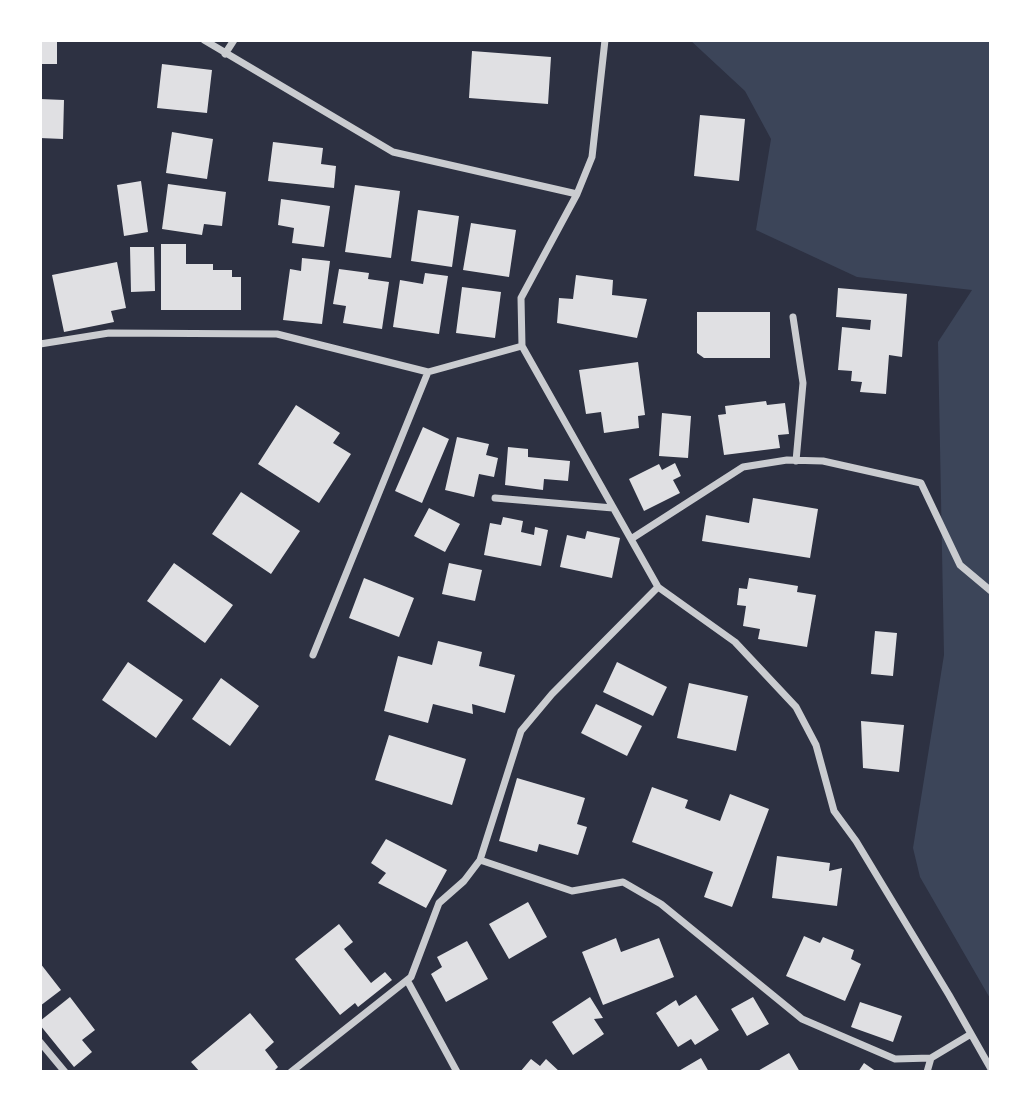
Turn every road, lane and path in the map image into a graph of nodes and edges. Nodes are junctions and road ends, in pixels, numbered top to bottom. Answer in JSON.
{"nodes":[{"id":1,"x":204,"y":40,"type":"edge"},
{"id":2,"x":234,"y":40,"type":"edge"},
{"id":3,"x":605,"y":40,"type":"edge"},
{"id":4,"x":225,"y":54,"type":"junction"},
{"id":5,"x":577,"y":194,"type":"junction"},
{"id":6,"x":793,"y":317,"type":"dead end"},
{"id":7,"x":40,"y":344,"type":"edge"},
{"id":8,"x":522,"y":346,"type":"junction"},
{"id":9,"x":428,"y":372,"type":"junction"},
{"id":10,"x":796,"y":461,"type":"junction"},
{"id":11,"x":495,"y":498,"type":"dead end"},
{"id":12,"x":613,"y":508,"type":"junction"},
{"id":13,"x":631,"y":539,"type":"junction"},
{"id":14,"x":658,"y":587,"type":"junction"},
{"id":15,"x":991,"y":591,"type":"edge"},
{"id":16,"x":313,"y":655,"type":"dead end"},
{"id":17,"x":480,"y":860,"type":"junction"},
{"id":18,"x":407,"y":980,"type":"junction"},
{"id":19,"x":971,"y":1034,"type":"junction"},
{"id":20,"x":40,"y":1042,"type":"edge"},
{"id":21,"x":931,"y":1058,"type":"junction"},
{"id":22,"x":991,"y":1069,"type":"edge"},
{"id":23,"x":65,"y":1072,"type":"edge"},
{"id":24,"x":291,"y":1072,"type":"edge"},
{"id":25,"x":457,"y":1072,"type":"edge"},
{"id":26,"x":928,"y":1072,"type":"edge"}],
"edges":[{"from":1,"to":4,"type":"street"},
{"from":2,"to":4,"type":"street"},
{"from":3,"to":5,"type":"street"},
{"from":4,"to":5,"type":"street"},
{"from":5,"to":8,"type":"street"},
{"from":6,"to":10,"type":"street"},
{"from":7,"to":9,"type":"street"},
{"from":8,"to":9,"type":"street"},
{"from":8,"to":12,"type":"street"},
{"from":9,"to":16,"type":"street"},
{"from":10,"to":13,"type":"street"},
{"from":10,"to":15,"type":"street"},
{"from":11,"to":12,"type":"street"},
{"from":12,"to":13,"type":"street"},
{"from":13,"to":14,"type":"street"},
{"from":14,"to":17,"type":"street"},
{"from":14,"to":19,"type":"street"},
{"from":17,"to":18,"type":"street"},
{"from":17,"to":21,"type":"street"},
{"from":18,"to":24,"type":"street"},
{"from":18,"to":25,"type":"street"},
{"from":19,"to":21,"type":"street"},
{"from":19,"to":22,"type":"street"},
{"from":20,"to":23,"type":"street"},
{"from":21,"to":26,"type":"street"}]}
